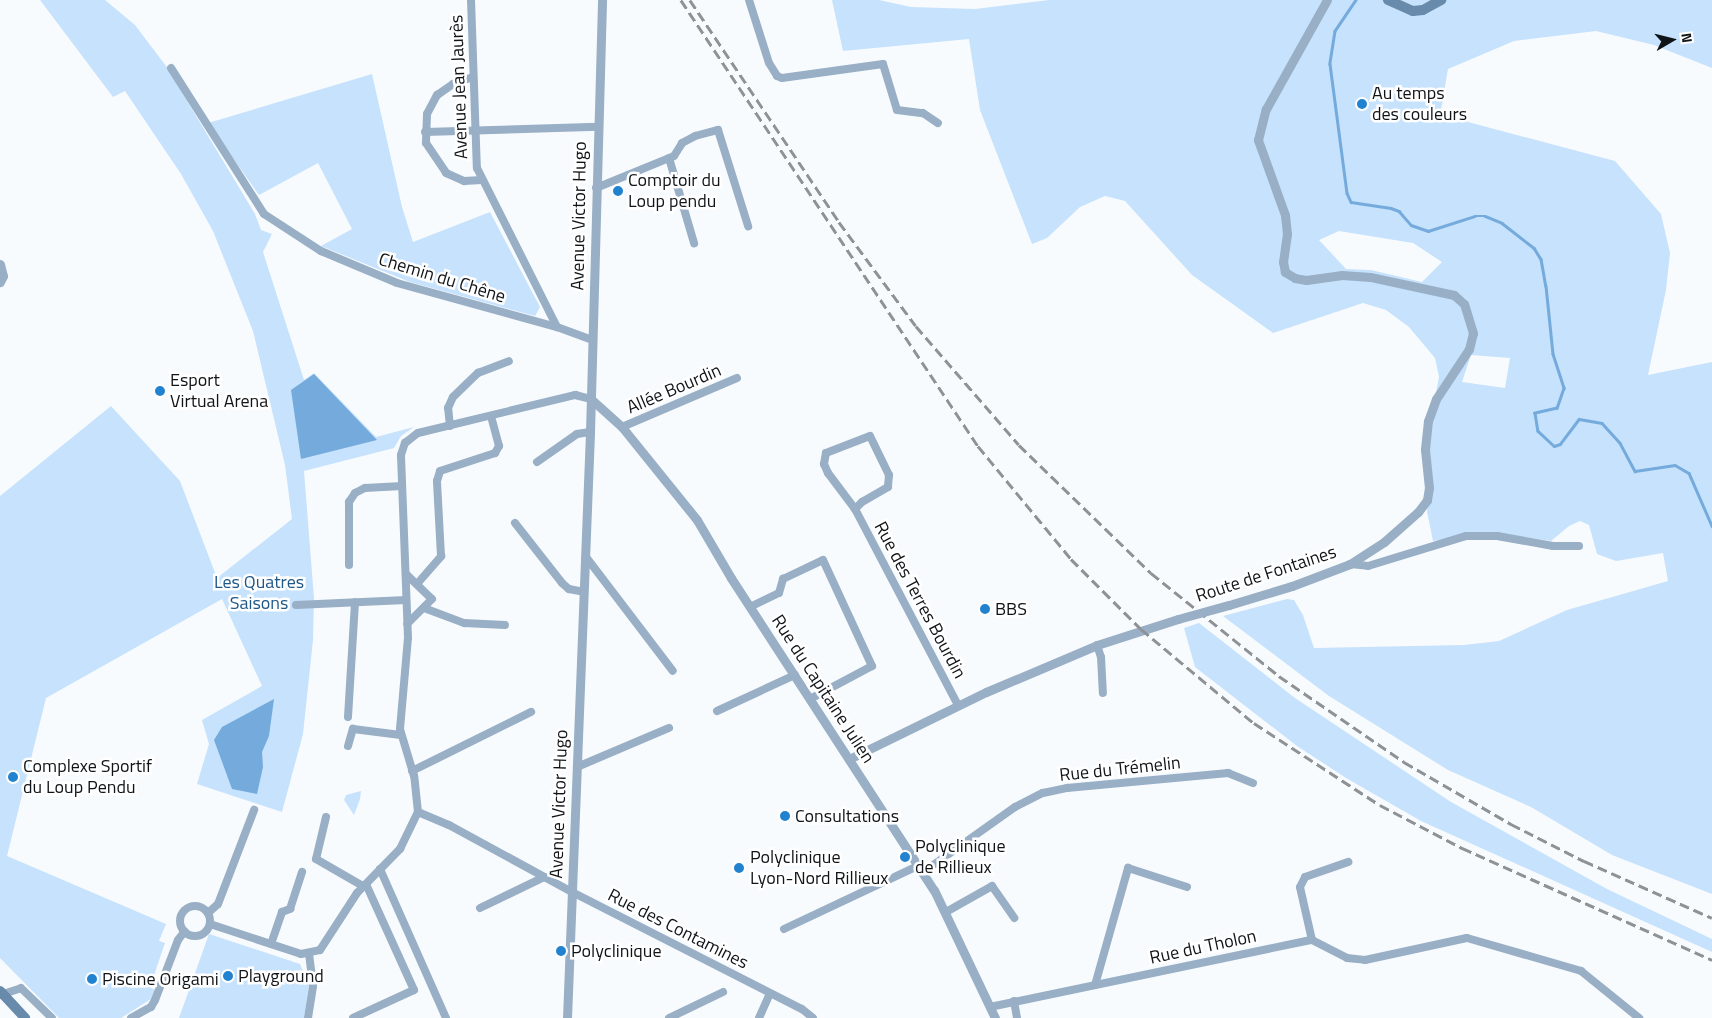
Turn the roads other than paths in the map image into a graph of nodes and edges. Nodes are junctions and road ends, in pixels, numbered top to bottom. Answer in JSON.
{"nodes":[{"id":1,"x":471,"y":0,"type":"edge"},
{"id":2,"x":602,"y":0,"type":"edge"},
{"id":3,"x":749,"y":0,"type":"edge"},
{"id":4,"x":1327,"y":0,"type":"edge"},
{"id":5,"x":1388,"y":0,"type":"edge"},
{"id":6,"x":1441,"y":0,"type":"edge"},
{"id":7,"x":172,"y":68,"type":"dead end"},
{"id":8,"x":473,"y":77,"type":"junction"},
{"id":9,"x":938,"y":123,"type":"dead end"},
{"id":10,"x":598,"y":127,"type":"junction"},
{"id":11,"x":475,"y":131,"type":"junction"},
{"id":12,"x":425,"y":132,"type":"junction"},
{"id":13,"x":669,"y":158,"type":"junction"},
{"id":14,"x":482,"y":180,"type":"junction"},
{"id":15,"x":596,"y":188,"type":"junction"},
{"id":16,"x":748,"y":226,"type":"dead end"},
{"id":17,"x":694,"y":243,"type":"dead end"},
{"id":18,"x":0,"y":264,"type":"edge"},
{"id":19,"x":0,"y":282,"type":"edge"},
{"id":20,"x":557,"y":327,"type":"junction"},
{"id":21,"x":592,"y":340,"type":"junction"},
{"id":22,"x":509,"y":360,"type":"dead end"},
{"id":23,"x":737,"y":378,"type":"dead end"},
{"id":24,"x":591,"y":399,"type":"junction"},
{"id":25,"x":491,"y":417,"type":"junction"},
{"id":26,"x":450,"y":426,"type":"junction"},
{"id":27,"x":622,"y":427,"type":"junction"},
{"id":28,"x":590,"y":432,"type":"junction"},
{"id":29,"x":537,"y":462,"type":"dead end"},
{"id":30,"x":402,"y":486,"type":"junction"},
{"id":31,"x":855,"y":509,"type":"junction"},
{"id":32,"x":515,"y":523,"type":"dead end"},
{"id":33,"x":1579,"y":546,"type":"dead end"},
{"id":34,"x":586,"y":557,"type":"junction"},
{"id":35,"x":1350,"y":564,"type":"junction"},
{"id":36,"x":350,"y":565,"type":"dead end"},
{"id":37,"x":406,"y":574,"type":"junction"},
{"id":38,"x":416,"y":584,"type":"junction"},
{"id":39,"x":584,"y":592,"type":"junction"},
{"id":40,"x":406,"y":600,"type":"junction"},
{"id":41,"x":355,"y":602,"type":"junction"},
{"id":42,"x":296,"y":605,"type":"dead end"},
{"id":43,"x":750,"y":607,"type":"junction"},
{"id":44,"x":424,"y":608,"type":"junction"},
{"id":45,"x":407,"y":624,"type":"junction"},
{"id":46,"x":505,"y":626,"type":"dead end"},
{"id":47,"x":1097,"y":645,"type":"junction"},
{"id":48,"x":673,"y":671,"type":"dead end"},
{"id":49,"x":795,"y":676,"type":"junction"},
{"id":50,"x":1103,"y":693,"type":"dead end"},
{"id":51,"x":810,"y":699,"type":"junction"},
{"id":52,"x":958,"y":705,"type":"junction"},
{"id":53,"x":717,"y":710,"type":"dead end"},
{"id":54,"x":531,"y":712,"type":"dead end"},
{"id":55,"x":348,"y":717,"type":"dead end"},
{"id":56,"x":669,"y":728,"type":"dead end"},
{"id":57,"x":401,"y":735,"type":"junction"},
{"id":58,"x":348,"y":746,"type":"dead end"},
{"id":59,"x":849,"y":759,"type":"junction"},
{"id":60,"x":577,"y":767,"type":"junction"},
{"id":61,"x":412,"y":771,"type":"junction"},
{"id":62,"x":1253,"y":783,"type":"dead end"},
{"id":63,"x":254,"y":810,"type":"dead end"},
{"id":64,"x":418,"y":812,"type":"junction"},
{"id":65,"x":326,"y":817,"type":"dead end"},
{"id":66,"x":1348,"y":862,"type":"dead end"},
{"id":67,"x":920,"y":869,"type":"junction"},
{"id":68,"x":380,"y":870,"type":"junction"},
{"id":69,"x":302,"y":872,"type":"dead end"},
{"id":70,"x":544,"y":877,"type":"junction"},
{"id":71,"x":364,"y":885,"type":"junction"},
{"id":72,"x":1187,"y":887,"type":"dead end"},
{"id":73,"x":572,"y":892,"type":"junction"},
{"id":74,"x":480,"y":908,"type":"dead end"},
{"id":75,"x":946,"y":912,"type":"junction"},
{"id":76,"x":208,"y":913,"type":"junction"},
{"id":77,"x":1014,"y":918,"type":"dead end"},
{"id":78,"x":210,"y":924,"type":"junction"},
{"id":79,"x":784,"y":928,"type":"dead end"},
{"id":80,"x":185,"y":931,"type":"junction"},
{"id":81,"x":1312,"y":940,"type":"junction"},
{"id":82,"x":271,"y":944,"type":"junction"},
{"id":83,"x":309,"y":954,"type":"junction"},
{"id":84,"x":430,"y":983,"type":"junction"},
{"id":85,"x":1095,"y":985,"type":"junction"},
{"id":86,"x":414,"y":990,"type":"junction"},
{"id":87,"x":3,"y":992,"type":"edge"},
{"id":88,"x":723,"y":992,"type":"dead end"},
{"id":89,"x":770,"y":993,"type":"junction"},
{"id":90,"x":1014,"y":1002,"type":"junction"},
{"id":91,"x":990,"y":1007,"type":"junction"},
{"id":92,"x":25,"y":1018,"type":"edge"},
{"id":93,"x":52,"y":1018,"type":"edge"},
{"id":94,"x":131,"y":1018,"type":"edge"},
{"id":95,"x":308,"y":1018,"type":"edge"},
{"id":96,"x":353,"y":1018,"type":"edge"},
{"id":97,"x":446,"y":1018,"type":"edge"},
{"id":98,"x":567,"y":1018,"type":"edge"},
{"id":99,"x":669,"y":1018,"type":"edge"},
{"id":100,"x":759,"y":1018,"type":"edge"},
{"id":101,"x":813,"y":1018,"type":"edge"},
{"id":102,"x":995,"y":1018,"type":"edge"},
{"id":103,"x":1017,"y":1018,"type":"edge"},
{"id":104,"x":1639,"y":1018,"type":"edge"}],
"edges":[{"from":1,"to":8,"type":"street","name":"Avenue Jean Jaurès"},
{"from":2,"to":10,"type":"street","name":"Avenue Victor Hugo"},
{"from":3,"to":9,"type":"street"},
{"from":4,"to":35,"type":"street","name":"Route de Fontaines"},
{"from":5,"to":6,"type":"main road"},
{"from":7,"to":20,"type":"street","name":"Chemin du Chêne"},
{"from":8,"to":11,"type":"street","name":"Avenue Jean Jaurès"},
{"from":8,"to":12,"type":"street"},
{"from":10,"to":11,"type":"street"},
{"from":10,"to":15,"type":"street","name":"Avenue Victor Hugo"},
{"from":11,"to":12,"type":"street"},
{"from":11,"to":14,"type":"street","name":"Avenue Jean Jaurès"},
{"from":12,"to":14,"type":"street"},
{"from":13,"to":15,"type":"street"},
{"from":13,"to":16,"type":"street"},
{"from":13,"to":17,"type":"street"},
{"from":14,"to":20,"type":"street","name":"Avenue Jean Jaurès"},
{"from":15,"to":21,"type":"street","name":"Avenue Victor Hugo"},
{"from":18,"to":19,"type":"street"},
{"from":20,"to":21,"type":"street"},
{"from":21,"to":24,"type":"street","name":"Avenue Victor Hugo"},
{"from":22,"to":26,"type":"street"},
{"from":23,"to":27,"type":"street","name":"Allée Bourdin"},
{"from":24,"to":25,"type":"street"},
{"from":24,"to":27,"type":"street","name":"Rue du Capitaine Julien"},
{"from":24,"to":28,"type":"street","name":"Avenue Victor Hugo"},
{"from":25,"to":26,"type":"street"},
{"from":25,"to":38,"type":"street"},
{"from":26,"to":30,"type":"street"},
{"from":27,"to":43,"type":"street","name":"Rue du Capitaine Julien"},
{"from":28,"to":29,"type":"street"},
{"from":28,"to":34,"type":"street","name":"Avenue Victor Hugo"},
{"from":30,"to":36,"type":"street"},
{"from":30,"to":37,"type":"street"},
{"from":31,"to":31,"type":"street","name":"Rue des Terres Bourdin"},
{"from":31,"to":52,"type":"street","name":"Rue des Terres Bourdin"},
{"from":32,"to":39,"type":"street"},
{"from":33,"to":35,"type":"street"},
{"from":34,"to":39,"type":"street","name":"Avenue Victor Hugo"},
{"from":34,"to":48,"type":"street"},
{"from":35,"to":47,"type":"street","name":"Route de Fontaines","bridge":true},
{"from":37,"to":38,"type":"street"},
{"from":37,"to":40,"type":"street"},
{"from":38,"to":44,"type":"street"},
{"from":39,"to":60,"type":"street","name":"Avenue Victor Hugo"},
{"from":40,"to":41,"type":"street"},
{"from":40,"to":45,"type":"street"},
{"from":41,"to":42,"type":"street"},
{"from":41,"to":55,"type":"street"},
{"from":43,"to":49,"type":"street","name":"Rue du Capitaine Julien"},
{"from":43,"to":51,"type":"street"},
{"from":44,"to":45,"type":"street"},
{"from":44,"to":46,"type":"street"},
{"from":45,"to":57,"type":"street"},
{"from":47,"to":50,"type":"street"},
{"from":47,"to":52,"type":"street","name":"Route de Fontaines"},
{"from":49,"to":51,"type":"street","name":"Rue du Capitaine Julien"},
{"from":49,"to":53,"type":"street"},
{"from":51,"to":59,"type":"street","name":"Rue du Capitaine Julien"},
{"from":52,"to":59,"type":"street","name":"Route de Fontaines"},
{"from":54,"to":61,"type":"street"},
{"from":56,"to":60,"type":"street"},
{"from":57,"to":58,"type":"street"},
{"from":57,"to":61,"type":"street"},
{"from":59,"to":67,"type":"street","name":"Rue du Capitaine Julien"},
{"from":60,"to":73,"type":"street","name":"Avenue Victor Hugo"},
{"from":61,"to":64,"type":"street"},
{"from":62,"to":67,"type":"street","name":"Rue du Trémelin"},
{"from":63,"to":76,"type":"street"},
{"from":64,"to":68,"type":"street"},
{"from":64,"to":70,"type":"street","name":"Rue des Contamines"},
{"from":65,"to":71,"type":"street"},
{"from":66,"to":81,"type":"street"},
{"from":67,"to":75,"type":"street","name":"Rue du Capitaine Julien"},
{"from":67,"to":79,"type":"street","name":"Rue du Trémelin"},
{"from":68,"to":71,"type":"street"},
{"from":68,"to":84,"type":"street"},
{"from":69,"to":82,"type":"street"},
{"from":70,"to":73,"type":"street","name":"Rue des Contamines"},
{"from":70,"to":74,"type":"street"},
{"from":71,"to":83,"type":"street"},
{"from":71,"to":86,"type":"street"},
{"from":72,"to":85,"type":"street"},
{"from":73,"to":89,"type":"street","name":"Rue des Contamines"},
{"from":73,"to":98,"type":"street","name":"Avenue Victor Hugo"},
{"from":75,"to":77,"type":"street"},
{"from":75,"to":91,"type":"street","name":"Rue du Capitaine Julien"},
{"from":76,"to":78,"type":"street"},
{"from":76,"to":80,"type":"street"},
{"from":78,"to":80,"type":"street"},
{"from":78,"to":82,"type":"street"},
{"from":80,"to":94,"type":"street"},
{"from":81,"to":85,"type":"street","name":"Rue du Tholon"},
{"from":81,"to":104,"type":"street"},
{"from":82,"to":83,"type":"street"},
{"from":83,"to":95,"type":"street"},
{"from":84,"to":86,"type":"street"},
{"from":84,"to":97,"type":"street"},
{"from":85,"to":90,"type":"street","name":"Rue du Tholon"},
{"from":86,"to":96,"type":"street"},
{"from":87,"to":92,"type":"main road"},
{"from":87,"to":93,"type":"street"},
{"from":88,"to":99,"type":"street"},
{"from":89,"to":100,"type":"street"},
{"from":89,"to":101,"type":"street","name":"Rue des Contamines"},
{"from":90,"to":91,"type":"street","name":"Rue du Tholon"},
{"from":90,"to":103,"type":"street"},
{"from":91,"to":102,"type":"street","name":"Rue du Capitaine Julien"}]}
